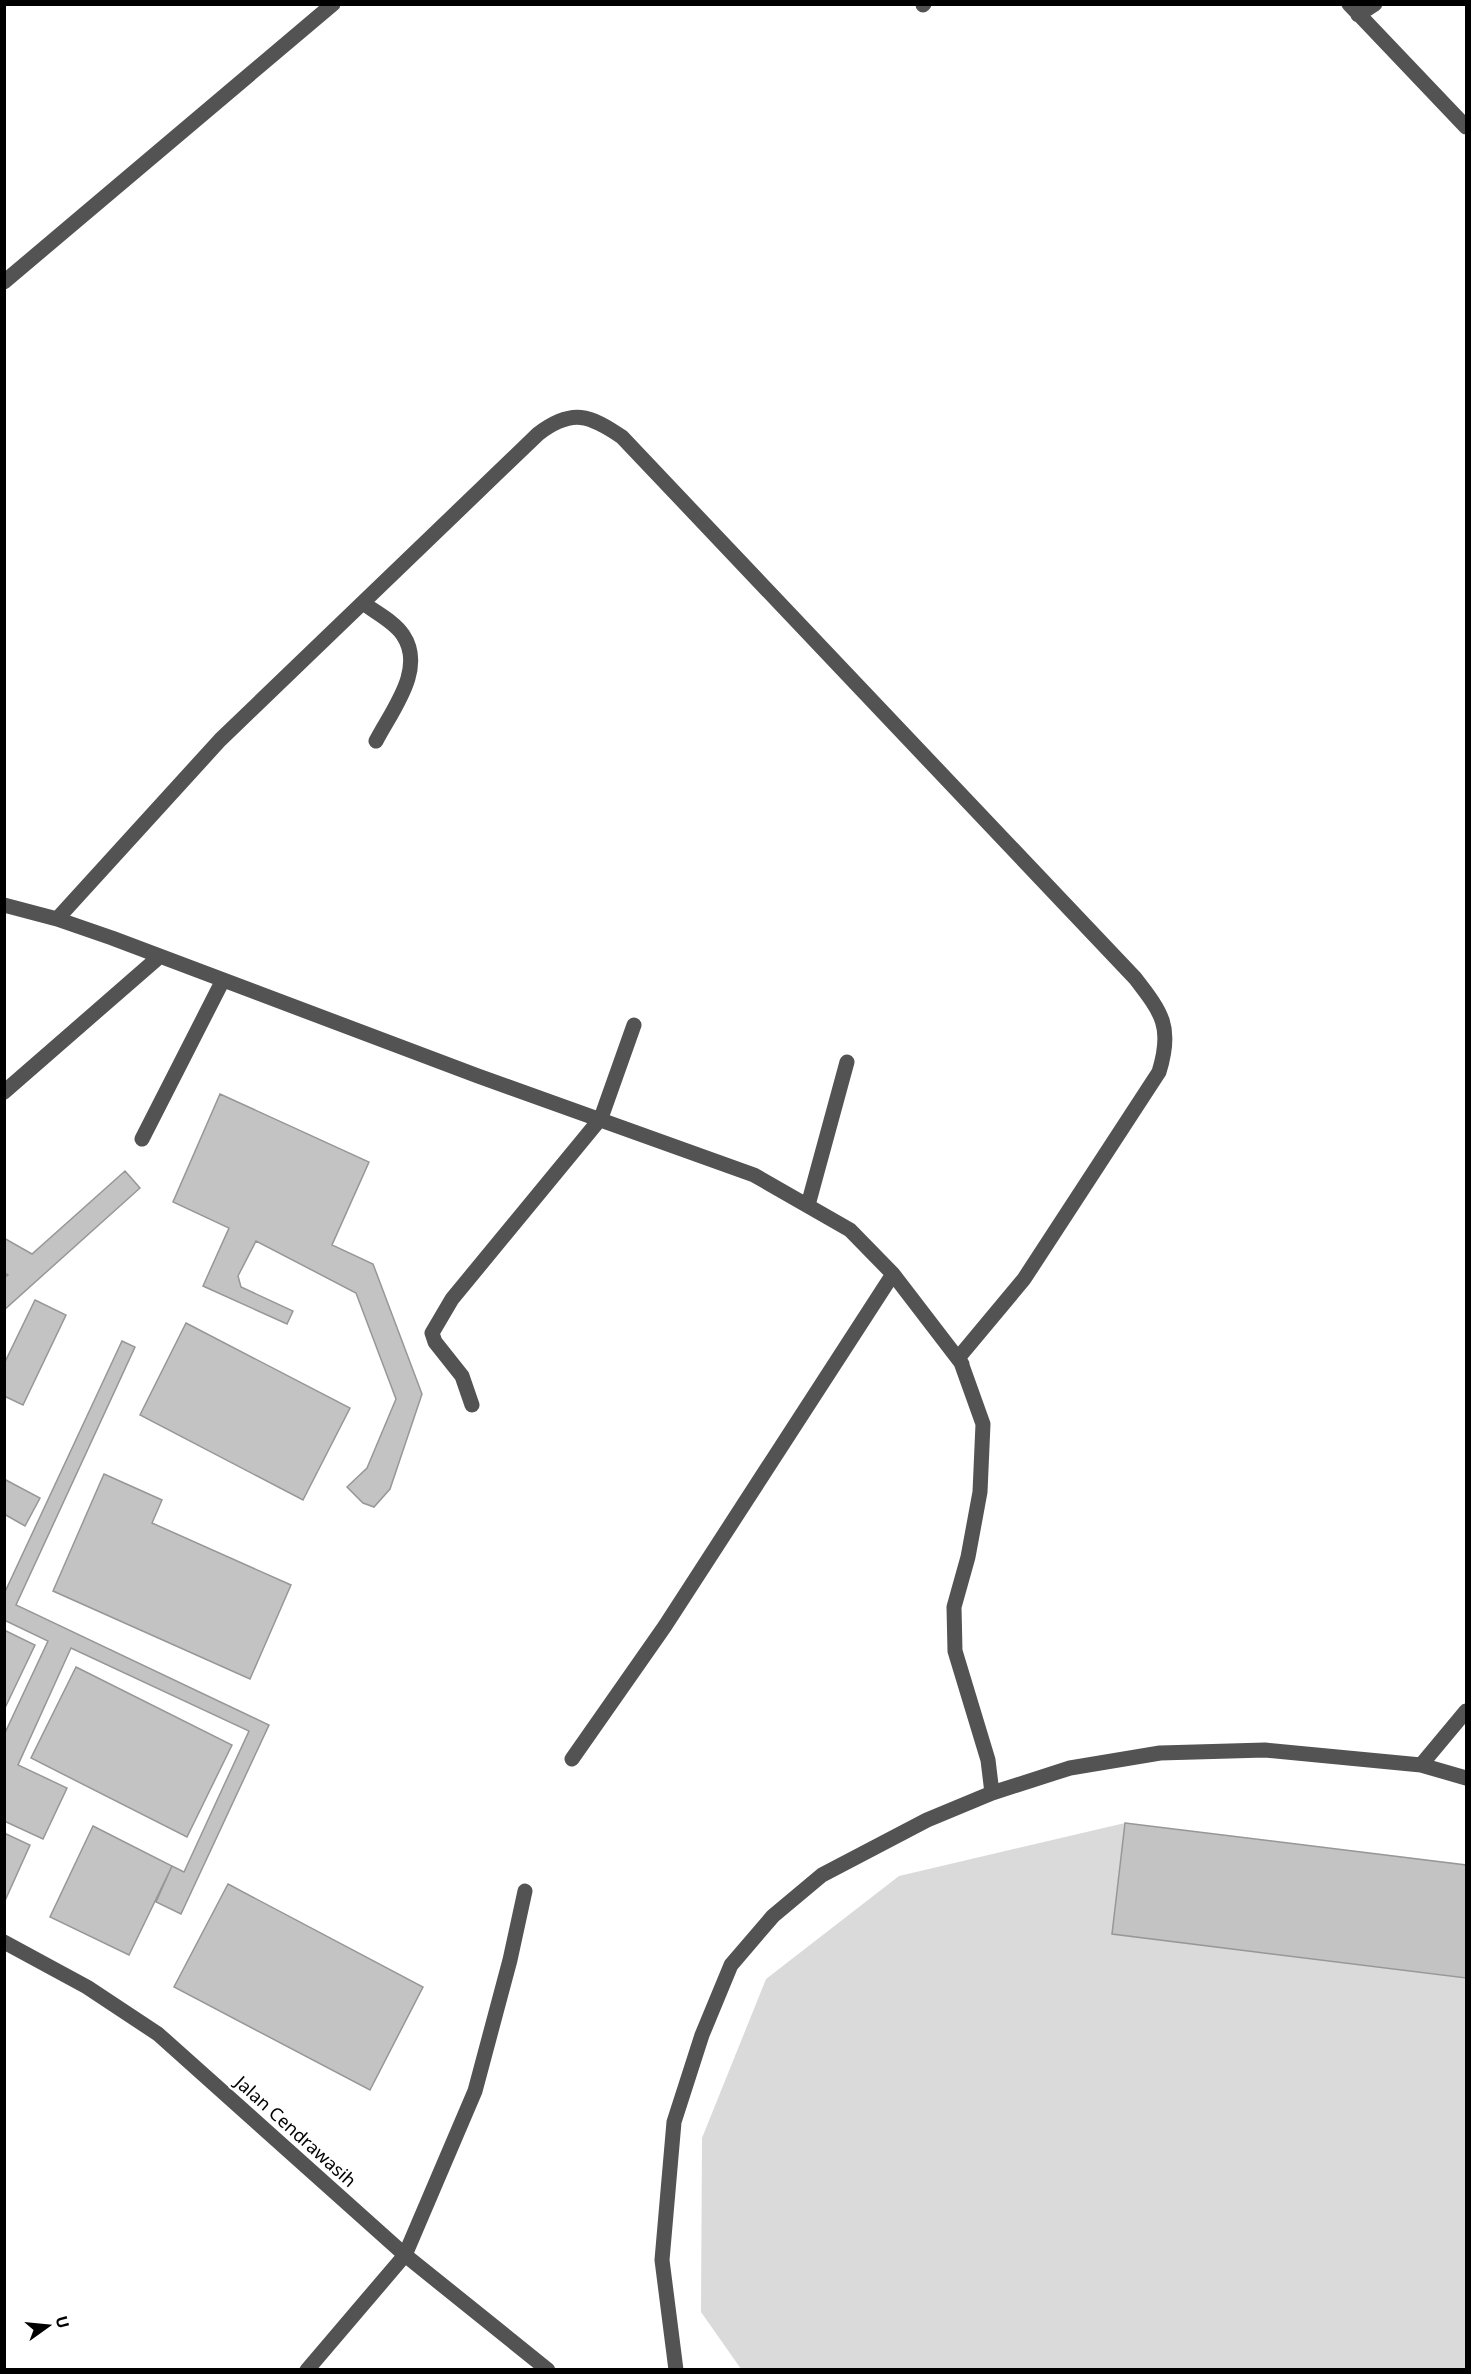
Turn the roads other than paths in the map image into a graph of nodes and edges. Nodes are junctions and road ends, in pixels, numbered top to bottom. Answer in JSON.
{"nodes":[{"id":1,"x":333,"y":4,"type":"edge"},
{"id":2,"x":1375,"y":4,"type":"edge"},
{"id":3,"x":1354,"y":10,"type":"edge"},
{"id":4,"x":1467,"y":127,"type":"edge"},
{"id":5,"x":4,"y":282,"type":"edge"},
{"id":6,"x":363,"y":603,"type":"junction"},
{"id":7,"x":375,"y":741,"type":"dead end"},
{"id":8,"x":4,"y":905,"type":"edge"},
{"id":9,"x":57,"y":919,"type":"junction"},
{"id":10,"x":159,"y":957,"type":"junction"},
{"id":11,"x":223,"y":980,"type":"junction"},
{"id":12,"x":634,"y":1025,"type":"dead end"},
{"id":13,"x":847,"y":1062,"type":"dead end"},
{"id":14,"x":4,"y":1092,"type":"edge"},
{"id":15,"x":601,"y":1118,"type":"junction"},
{"id":16,"x":142,"y":1139,"type":"dead end"},
{"id":17,"x":808,"y":1205,"type":"junction"},
{"id":18,"x":893,"y":1274,"type":"junction"},
{"id":19,"x":961,"y":1362,"type":"junction"},
{"id":20,"x":472,"y":1405,"type":"dead end"},
{"id":21,"x":1467,"y":1711,"type":"edge"},
{"id":22,"x":572,"y":1759,"type":"dead end"},
{"id":23,"x":1421,"y":1765,"type":"junction"},
{"id":24,"x":1467,"y":1778,"type":"edge"},
{"id":25,"x":992,"y":1793,"type":"junction"},
{"id":26,"x":525,"y":1891,"type":"dead end"},
{"id":27,"x":4,"y":1941,"type":"edge"},
{"id":28,"x":405,"y":2254,"type":"junction"},
{"id":29,"x":308,"y":2370,"type":"edge"},
{"id":30,"x":548,"y":2370,"type":"edge"},
{"id":31,"x":676,"y":2370,"type":"edge"}],
"edges":[{"from":1,"to":5,"type":"street"},
{"from":2,"to":3,"type":"street"},
{"from":3,"to":4,"type":"street"},
{"from":6,"to":7,"type":"street"},
{"from":6,"to":9,"type":"street"},
{"from":6,"to":19,"type":"street"},
{"from":8,"to":9,"type":"street"},
{"from":9,"to":10,"type":"street"},
{"from":10,"to":11,"type":"street"},
{"from":10,"to":14,"type":"street"},
{"from":11,"to":15,"type":"street"},
{"from":11,"to":16,"type":"street"},
{"from":12,"to":15,"type":"street"},
{"from":13,"to":17,"type":"street"},
{"from":15,"to":17,"type":"street"},
{"from":15,"to":20,"type":"street"},
{"from":17,"to":18,"type":"street"},
{"from":18,"to":19,"type":"street"},
{"from":18,"to":22,"type":"street"},
{"from":19,"to":25,"type":"street"},
{"from":21,"to":23,"type":"street"},
{"from":23,"to":24,"type":"street"},
{"from":23,"to":25,"type":"street"},
{"from":25,"to":31,"type":"street"},
{"from":26,"to":28,"type":"street"},
{"from":27,"to":28,"type":"street","name":"Jalan Cendrawasih"},
{"from":28,"to":29,"type":"street"},
{"from":28,"to":30,"type":"street","name":"Jalan Cendrawasih"}]}
